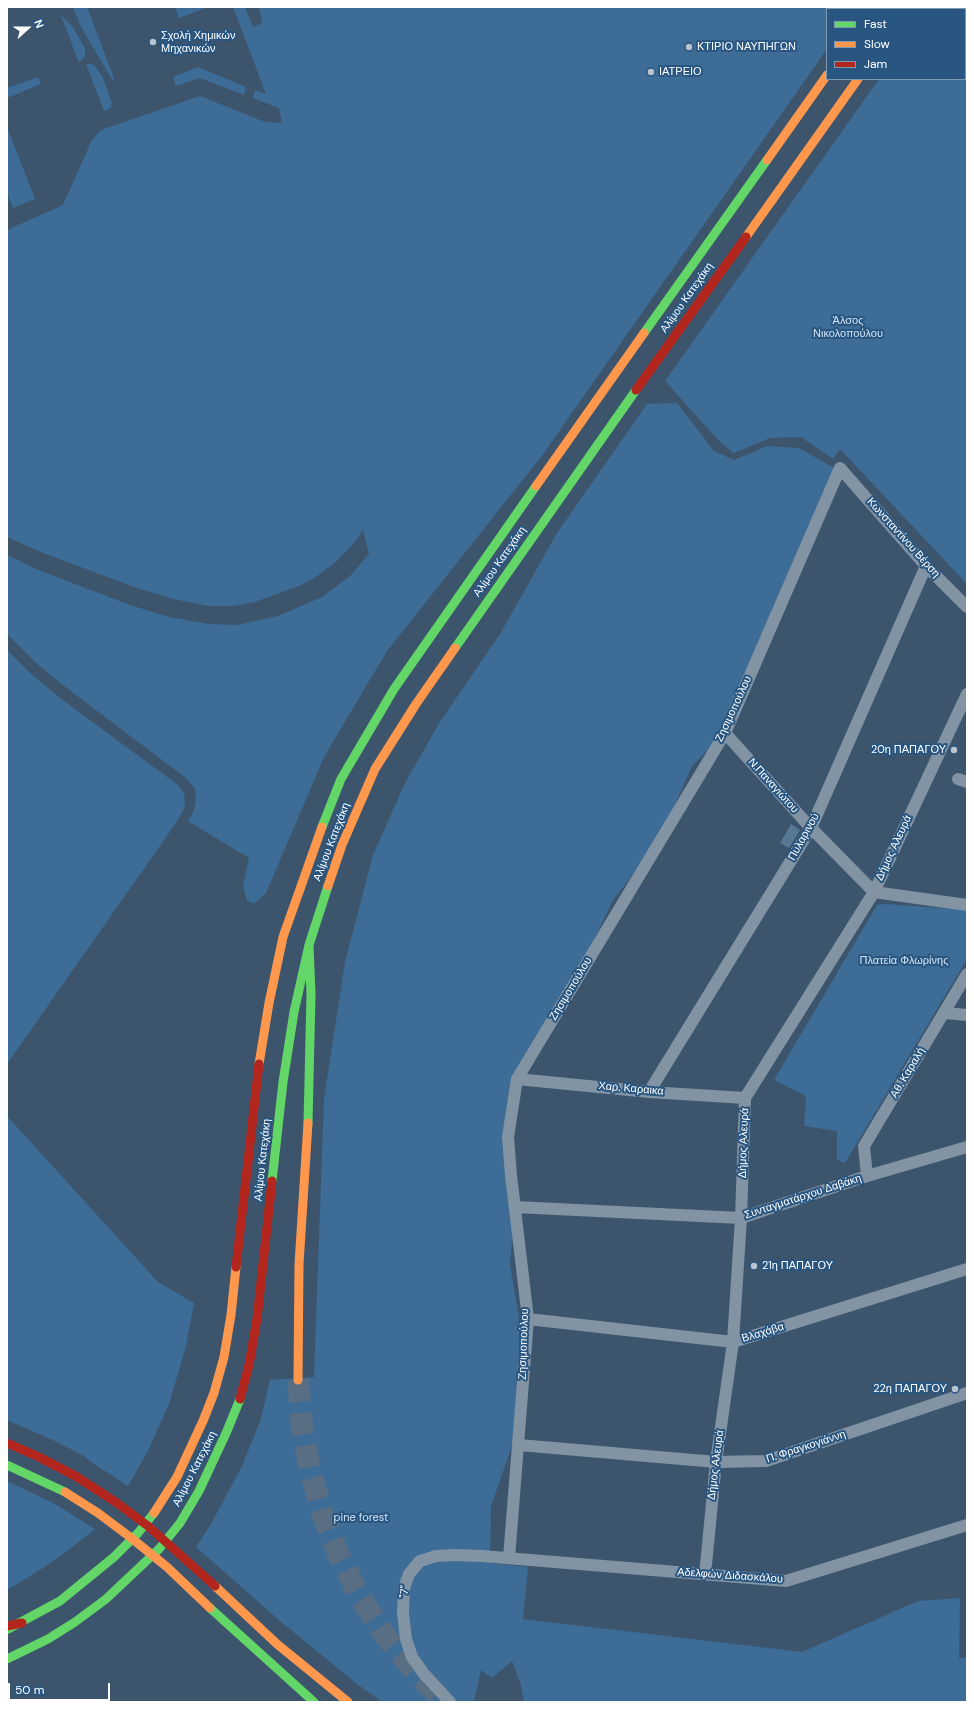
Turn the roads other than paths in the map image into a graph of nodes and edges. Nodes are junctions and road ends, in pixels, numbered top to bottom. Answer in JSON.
{"nodes":[{"id":1,"x":826,"y":77,"type":"edge"},
{"id":2,"x":857,"y":80,"type":"edge"},
{"id":3,"x":840,"y":468,"type":"joint"},
{"id":4,"x":926,"y":566,"type":"junction"},
{"id":5,"x":967,"y":607,"type":"edge"},
{"id":6,"x":967,"y":694,"type":"edge"},
{"id":7,"x":725,"y":733,"type":"junction"},
{"id":8,"x":811,"y":828,"type":"junction"},
{"id":9,"x":874,"y":892,"type":"junction"},
{"id":10,"x":967,"y":904,"type":"edge"},
{"id":11,"x":309,"y":945,"type":"junction"},
{"id":12,"x":967,"y":974,"type":"edge"},
{"id":13,"x":945,"y":1013,"type":"junction"},
{"id":14,"x":967,"y":1015,"type":"edge"},
{"id":15,"x":517,"y":1079,"type":"junction"},
{"id":16,"x":649,"y":1092,"type":"junction"},
{"id":17,"x":745,"y":1098,"type":"junction"},
{"id":18,"x":967,"y":1147,"type":"edge"},
{"id":19,"x":867,"y":1176,"type":"junction"},
{"id":20,"x":515,"y":1207,"type":"junction"},
{"id":21,"x":741,"y":1218,"type":"junction"},
{"id":22,"x":967,"y":1269,"type":"edge"},
{"id":23,"x":528,"y":1319,"type":"junction"},
{"id":24,"x":733,"y":1342,"type":"junction"},
{"id":25,"x":298,"y":1380,"type":"tunnel mouth"},
{"id":26,"x":967,"y":1393,"type":"edge"},
{"id":27,"x":7,"y":1443,"type":"edge"},
{"id":28,"x":518,"y":1445,"type":"junction"},
{"id":29,"x":716,"y":1462,"type":"junction"},
{"id":30,"x":7,"y":1465,"type":"edge"},
{"id":31,"x":967,"y":1524,"type":"edge"},
{"id":32,"x":510,"y":1558,"type":"junction"},
{"id":33,"x":705,"y":1575,"type":"junction"},
{"id":34,"x":22,"y":1623,"type":"junction"},
{"id":35,"x":7,"y":1626,"type":"edge"},
{"id":36,"x":7,"y":1629,"type":"edge"},
{"id":37,"x":7,"y":1659,"type":"edge"},
{"id":38,"x":314,"y":1702,"type":"edge"},
{"id":39,"x":348,"y":1702,"type":"edge"},
{"id":40,"x":450,"y":1702,"type":"edge"}],
"edges":[{"from":1,"to":34,"type":"main road","name":"Αλίμου Κατεχάκη"},
{"from":2,"to":11,"type":"main road","name":"Αλίμου Κατεχάκη"},
{"from":3,"to":4,"type":"street","name":"Κωνσταντίνου Βέρση"},
{"from":3,"to":7,"type":"street","name":"Ζησιμοπούλου"},
{"from":4,"to":5,"type":"street","name":"Κωνσταντίνου Βέρση"},
{"from":4,"to":8,"type":"street","name":"Πυλαρινού"},
{"from":6,"to":9,"type":"street","name":"Δήμος Αλευρά"},
{"from":7,"to":8,"type":"street","name":"Ν.Παναγιώτου"},
{"from":7,"to":15,"type":"street","name":"Ζησιμοπούλου"},
{"from":8,"to":9,"type":"street","name":"Ν.Παναγιώτου"},
{"from":8,"to":16,"type":"street","name":"Πυλαρινού"},
{"from":9,"to":10,"type":"street"},
{"from":9,"to":17,"type":"street","name":"Δήμος Αλευρά"},
{"from":11,"to":25,"type":"main road"},
{"from":11,"to":37,"type":"main road","name":"Αλίμου Κατεχάκη"},
{"from":12,"to":13,"type":"street","name":"Αθ. Καραλή"},
{"from":13,"to":14,"type":"street"},
{"from":13,"to":19,"type":"street","name":"Αθ. Καραλή"},
{"from":15,"to":16,"type":"street","name":"Χαρ. Καραικα"},
{"from":15,"to":20,"type":"street","name":"Ζησιμοπούλου"},
{"from":16,"to":17,"type":"street","name":"Χαρ. Καραικα"},
{"from":17,"to":21,"type":"street","name":"Δήμος Αλευρά"},
{"from":18,"to":19,"type":"street","name":"Συνταγματάρχου Δαβάκη"},
{"from":19,"to":21,"type":"street","name":"Συνταγματάρχου Δαβάκη"},
{"from":20,"to":21,"type":"street","name":"Συνταγματάρχου Δαβάκη"},
{"from":20,"to":23,"type":"street","name":"Ζησιμοπούλου"},
{"from":21,"to":24,"type":"street","name":"Δήμος Αλευρά"},
{"from":22,"to":24,"type":"street","name":"Βλαχάβα"},
{"from":23,"to":24,"type":"street","name":"Βλαχάβα"},
{"from":23,"to":28,"type":"street","name":"Ζησιμοπούλου"},
{"from":24,"to":29,"type":"street","name":"Δήμος Αλευρά"},
{"from":26,"to":29,"type":"street","name":"Π. Φραγκογιάννη"},
{"from":27,"to":39,"type":"main road","bridge":true},
{"from":28,"to":29,"type":"street","name":"Π. Φραγκογιάννη"},
{"from":28,"to":32,"type":"street","name":"Ζησιμοπούλου"},
{"from":29,"to":33,"type":"street","name":"Δήμος Αλευρά"},
{"from":30,"to":38,"type":"main road","bridge":true},
{"from":31,"to":33,"type":"street","name":"Αδελφών Διδασκάλου"},
{"from":32,"to":33,"type":"street","name":"Αδελφών Διδασκάλου"},
{"from":32,"to":40,"type":"street","name":"\"7\""},
{"from":34,"to":35,"type":"main road"},
{"from":34,"to":36,"type":"main road","name":"Αλίμου Κατεχάκη"}]}
